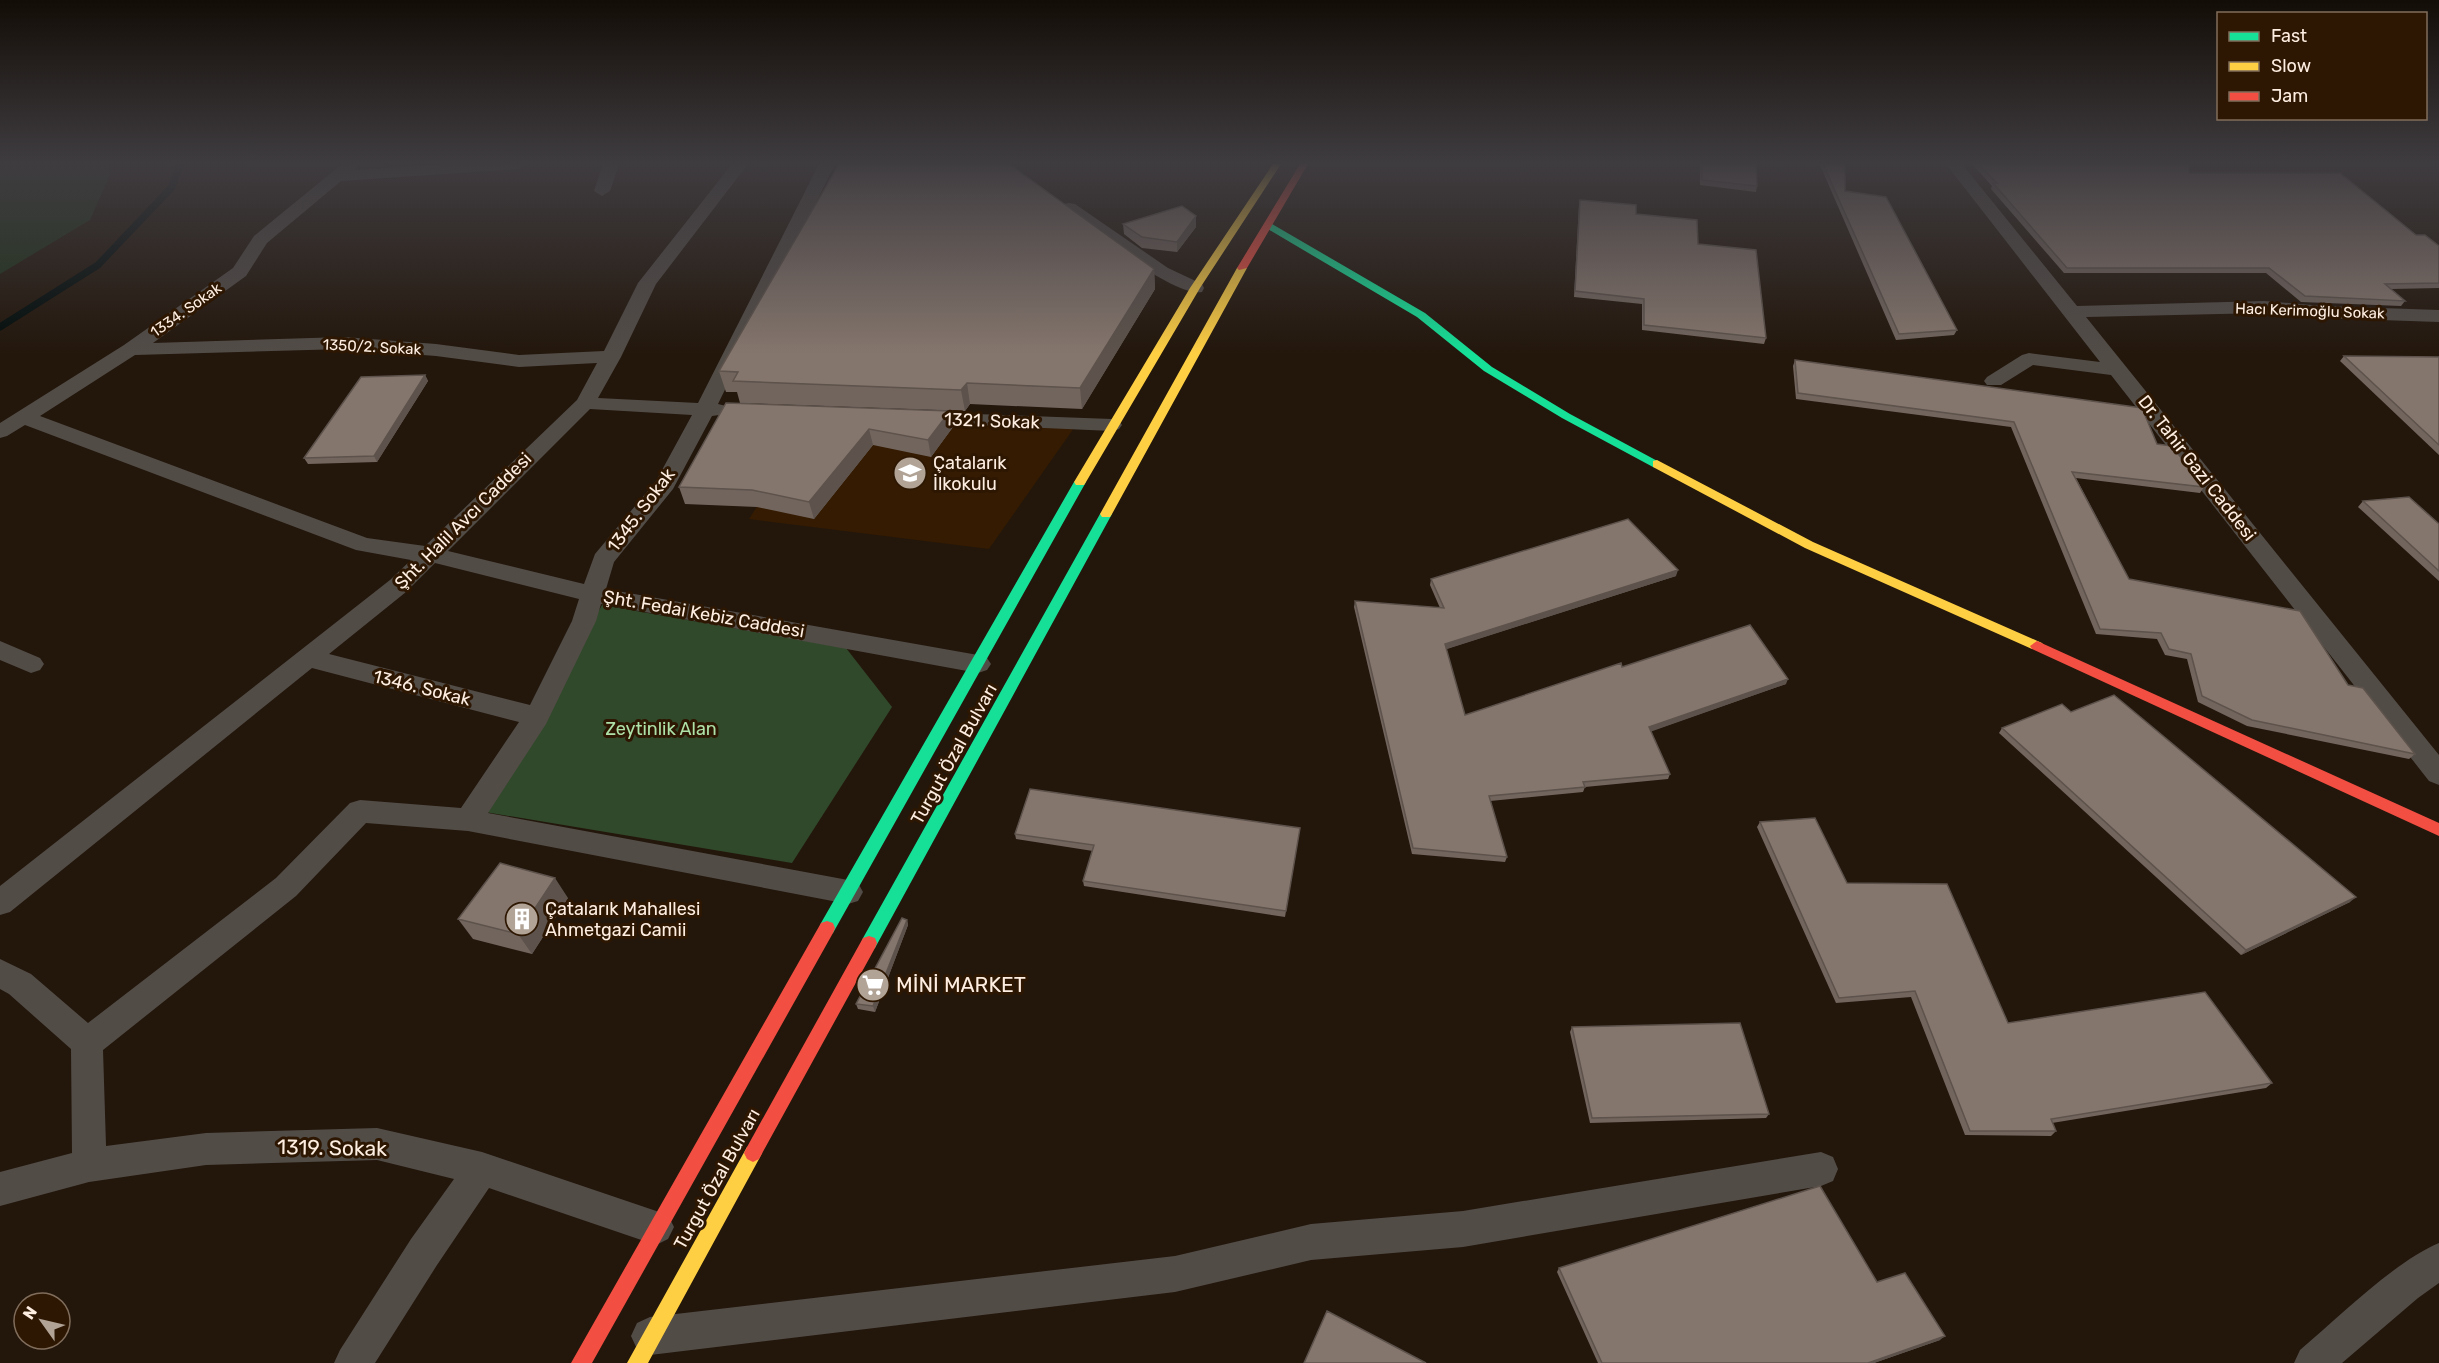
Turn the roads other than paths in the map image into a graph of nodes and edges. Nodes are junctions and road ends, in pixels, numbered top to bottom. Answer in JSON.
{"nodes":[{"id":1,"x":275,"y":228,"type":"edge"},
{"id":2,"x":690,"y":228,"type":"edge"},
{"id":3,"x":795,"y":228,"type":"edge"},
{"id":4,"x":1098,"y":228,"type":"edge"},
{"id":5,"x":1234,"y":228,"type":"edge"},
{"id":6,"x":1268,"y":228,"type":"edge"},
{"id":7,"x":1272,"y":228,"type":"edge"},
{"id":8,"x":2005,"y":228,"type":"edge"},
{"id":9,"x":1195,"y":288,"type":"junction"},
{"id":10,"x":2072,"y":312,"type":"junction"},
{"id":11,"x":2439,"y":316,"type":"edge"},
{"id":12,"x":131,"y":349,"type":"junction"},
{"id":13,"x":612,"y":357,"type":"junction"},
{"id":14,"x":2120,"y":370,"type":"junction"},
{"id":15,"x":1994,"y":381,"type":"dead end"},
{"id":16,"x":585,"y":403,"type":"junction"},
{"id":17,"x":705,"y":410,"type":"junction"},
{"id":18,"x":741,"y":411,"type":"edge"},
{"id":19,"x":897,"y":417,"type":"edge"},
{"id":20,"x":26,"y":418,"type":"junction"},
{"id":21,"x":1112,"y":426,"type":"junction"},
{"id":22,"x":0,"y":432,"type":"edge"},
{"id":23,"x":433,"y":555,"type":"junction"},
{"id":24,"x":594,"y":595,"type":"junction"},
{"id":25,"x":0,"y":650,"type":"edge"},
{"id":26,"x":307,"y":658,"type":"junction"},
{"id":27,"x":31,"y":664,"type":"dead end"},
{"id":28,"x":978,"y":664,"type":"junction"},
{"id":29,"x":537,"y":717,"type":"junction"},
{"id":30,"x":2439,"y":774,"type":"edge"},
{"id":31,"x":468,"y":820,"type":"junction"},
{"id":32,"x":2439,"y":830,"type":"edge"},
{"id":33,"x":848,"y":892,"type":"junction"},
{"id":34,"x":0,"y":903,"type":"edge"},
{"id":35,"x":0,"y":974,"type":"edge"},
{"id":36,"x":87,"y":1043,"type":"junction"},
{"id":37,"x":89,"y":1165,"type":"junction"},
{"id":38,"x":482,"y":1169,"type":"junction"},
{"id":39,"x":1821,"y":1169,"type":"dead end"},
{"id":40,"x":0,"y":1189,"type":"edge"},
{"id":41,"x":656,"y":1227,"type":"junction"},
{"id":42,"x":2439,"y":1261,"type":"edge"},
{"id":43,"x":644,"y":1350,"type":"edge"},
{"id":44,"x":353,"y":1363,"type":"edge"},
{"id":45,"x":581,"y":1363,"type":"edge"},
{"id":46,"x":2313,"y":1363,"type":"edge"}],
"edges":[{"from":1,"to":12,"type":"street","name":"1334. Sokak"},
{"from":2,"to":13,"type":"street","name":"Şht. Halil Avcı Caddesi"},
{"from":3,"to":17,"type":"street","name":"1345. Sokak"},
{"from":4,"to":9,"type":"street"},
{"from":5,"to":9,"type":"main road","name":"Turgut Özal Bulvarı"},
{"from":6,"to":43,"type":"main road","name":"Turgut Özal Bulvarı"},
{"from":7,"to":32,"type":"main road"},
{"from":8,"to":10,"type":"street","name":"Dr. Tahir Gazi Caddesi"},
{"from":9,"to":21,"type":"main road","name":"Turgut Özal Bulvarı"},
{"from":10,"to":11,"type":"street","name":"Hacı Kerimoğlu Sokak"},
{"from":10,"to":14,"type":"street","name":"Dr. Tahir Gazi Caddesi"},
{"from":12,"to":13,"type":"street","name":"1350/2. Sokak"},
{"from":12,"to":20,"type":"street","name":"1334. Sokak"},
{"from":13,"to":16,"type":"street","name":"Şht. Halil Avcı Caddesi"},
{"from":14,"to":15,"type":"street"},
{"from":14,"to":30,"type":"street","name":"Dr. Tahir Gazi Caddesi"},
{"from":16,"to":17,"type":"street"},
{"from":16,"to":23,"type":"street","name":"Şht. Halil Avcı Caddesi"},
{"from":17,"to":18,"type":"street"},
{"from":17,"to":24,"type":"street","name":"1345. Sokak"},
{"from":19,"to":21,"type":"street","name":"1321. Sokak"},
{"from":20,"to":22,"type":"street","name":"1334. Sokak"},
{"from":20,"to":23,"type":"street","name":"Şht. Fedai Kebiz Caddesi"},
{"from":21,"to":28,"type":"main road","name":"Turgut Özal Bulvarı"},
{"from":23,"to":24,"type":"street","name":"Şht. Fedai Kebiz Caddesi"},
{"from":23,"to":26,"type":"street","name":"Şht. Halil Avcı Caddesi"},
{"from":24,"to":28,"type":"street","name":"Şht. Fedai Kebiz Caddesi"},
{"from":24,"to":29,"type":"street","name":"1345. Sokak"},
{"from":25,"to":27,"type":"street"},
{"from":26,"to":29,"type":"street","name":"1346. Sokak"},
{"from":26,"to":34,"type":"street","name":"Şht. Halil Avcı Caddesi"},
{"from":28,"to":33,"type":"main road","name":"Turgut Özal Bulvarı"},
{"from":29,"to":31,"type":"street","name":"1345. Sokak"},
{"from":31,"to":33,"type":"street"},
{"from":31,"to":36,"type":"street"},
{"from":33,"to":41,"type":"main road","name":"Turgut Özal Bulvarı"},
{"from":35,"to":36,"type":"street"},
{"from":36,"to":37,"type":"street"},
{"from":37,"to":38,"type":"street","name":"1319. Sokak"},
{"from":37,"to":40,"type":"street","name":"1319. Sokak"},
{"from":38,"to":41,"type":"street","name":"1319. Sokak"},
{"from":38,"to":44,"type":"street"},
{"from":39,"to":43,"type":"street"},
{"from":41,"to":45,"type":"main road","name":"Turgut Özal Bulvarı"},
{"from":42,"to":46,"type":"street"}]}
